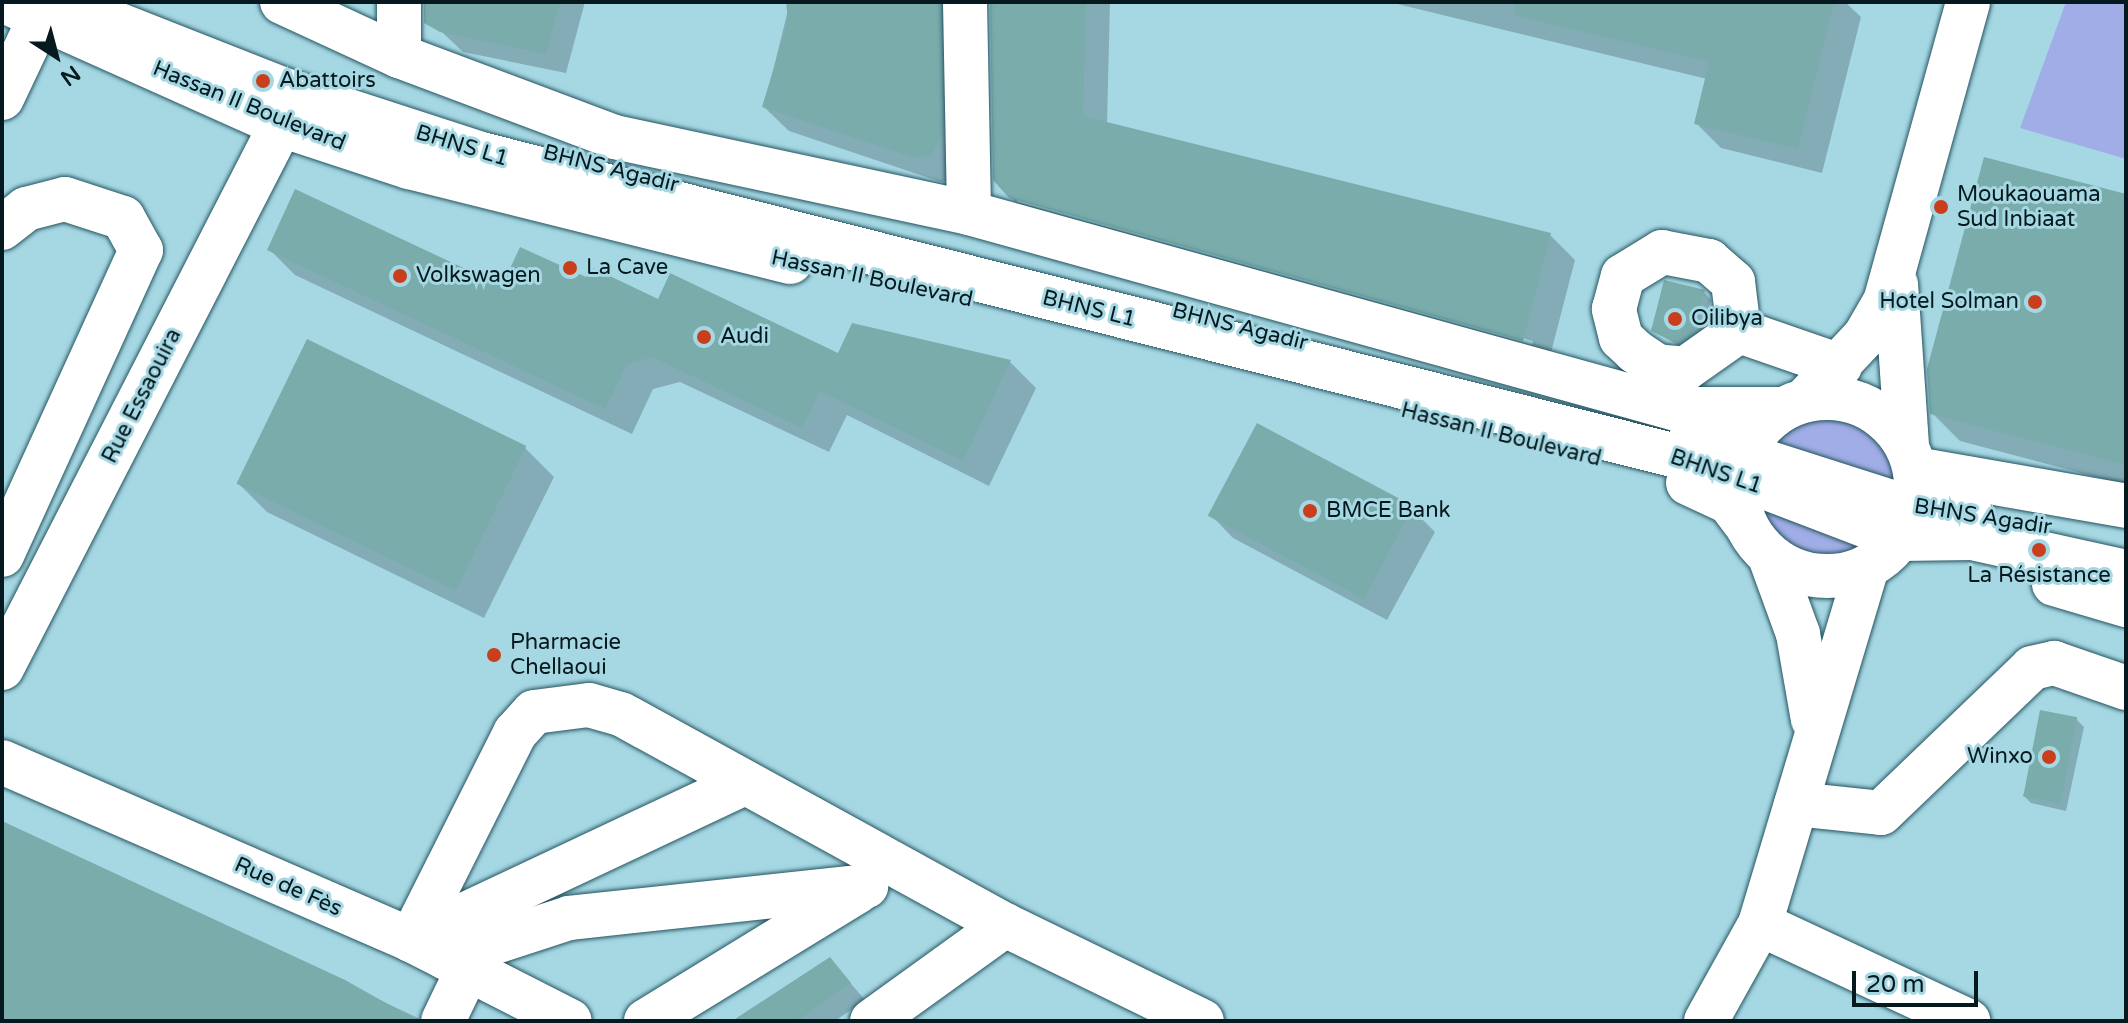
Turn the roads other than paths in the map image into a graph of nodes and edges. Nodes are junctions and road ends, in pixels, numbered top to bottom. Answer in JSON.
{"nodes":[{"id":1,"x":134,"y":2,"type":"edge"},
{"id":2,"x":282,"y":2,"type":"edge"},
{"id":3,"x":399,"y":2,"type":"edge"},
{"id":4,"x":965,"y":2,"type":"edge"},
{"id":5,"x":1968,"y":2,"type":"edge"},
{"id":6,"x":35,"y":9,"type":"edge"},
{"id":7,"x":399,"y":56,"type":"junction"},
{"id":8,"x":2,"y":98,"type":"edge"},
{"id":9,"x":281,"y":125,"type":"junction"},
{"id":10,"x":969,"y":213,"type":"junction"},
{"id":11,"x":2,"y":228,"type":"edge"},
{"id":12,"x":141,"y":250,"type":"junction"},
{"id":13,"x":1898,"y":265,"type":"junction"},
{"id":14,"x":208,"y":268,"type":"junction"},
{"id":15,"x":1739,"y":331,"type":"dead end"},
{"id":16,"x":1840,"y":366,"type":"junction"},
{"id":17,"x":1794,"y":405,"type":"junction"},
{"id":18,"x":1741,"y":464,"type":"junction"},
{"id":19,"x":2126,"y":506,"type":"edge"},
{"id":20,"x":1897,"y":515,"type":"junction"},
{"id":21,"x":1744,"y":522,"type":"junction"},
{"id":22,"x":2126,"y":545,"type":"edge"},
{"id":23,"x":2,"y":555,"type":"edge"},
{"id":24,"x":1770,"y":557,"type":"junction"},
{"id":25,"x":2126,"y":572,"type":"edge"},
{"id":26,"x":2126,"y":605,"type":"edge"},
{"id":27,"x":2,"y":668,"type":"edge"},
{"id":28,"x":2126,"y":688,"type":"edge"},
{"id":29,"x":1815,"y":729,"type":"junction"},
{"id":30,"x":2,"y":762,"type":"edge"},
{"id":31,"x":745,"y":783,"type":"junction"},
{"id":32,"x":1796,"y":804,"type":"junction"},
{"id":33,"x":909,"y":873,"type":"junction"},
{"id":34,"x":866,"y":886,"type":"junction"},
{"id":35,"x":1760,"y":924,"type":"junction"},
{"id":36,"x":1005,"y":925,"type":"junction"},
{"id":37,"x":442,"y":956,"type":"junction"},
{"id":38,"x":443,"y":1021,"type":"edge"},
{"id":39,"x":570,"y":1021,"type":"edge"},
{"id":40,"x":646,"y":1021,"type":"edge"},
{"id":41,"x":872,"y":1021,"type":"edge"},
{"id":42,"x":1202,"y":1021,"type":"edge"},
{"id":43,"x":1706,"y":1021,"type":"edge"},
{"id":44,"x":1968,"y":1021,"type":"edge"}],
"edges":[{"from":1,"to":18,"type":"street","name":"BHNS Agadir"},
{"from":2,"to":7,"type":"street"},
{"from":3,"to":7,"type":"street"},
{"from":4,"to":10,"type":"street"},
{"from":5,"to":13,"type":"street"},
{"from":6,"to":8,"type":"street"},
{"from":6,"to":9,"type":"street","name":"Hassan II Boulevard"},
{"from":6,"to":18,"type":"street","name":"BHNS L1"},
{"from":7,"to":10,"type":"street"},
{"from":9,"to":14,"type":"street","name":"Rue Essaouira"},
{"from":9,"to":21,"type":"street","name":"Hassan II Boulevard"},
{"from":10,"to":17,"type":"street"},
{"from":11,"to":12,"type":"street"},
{"from":12,"to":14,"type":"street"},
{"from":12,"to":23,"type":"street"},
{"from":13,"to":16,"type":"street"},
{"from":13,"to":20,"type":"street"},
{"from":14,"to":27,"type":"street","name":"Rue Essaouira"},
{"from":15,"to":16,"type":"street"},
{"from":16,"to":17,"type":"street"},
{"from":17,"to":18,"type":"street"},
{"from":17,"to":20,"type":"street"},
{"from":18,"to":20,"type":"street","name":"BHNS Agadir"},
{"from":18,"to":21,"type":"street"},
{"from":19,"to":20,"type":"street"},
{"from":20,"to":22,"type":"street","name":"BHNS Agadir"},
{"from":20,"to":24,"type":"street"},
{"from":20,"to":25,"type":"street"},
{"from":20,"to":26,"type":"street"},
{"from":20,"to":29,"type":"street"},
{"from":21,"to":24,"type":"street","name":"Hassan II Boulevard"},
{"from":24,"to":29,"type":"street","name":"Hassan II Boulevard"},
{"from":28,"to":32,"type":"street"},
{"from":29,"to":32,"type":"street"},
{"from":30,"to":37,"type":"street","name":"Rue de Fès"},
{"from":31,"to":33,"type":"street"},
{"from":31,"to":37,"type":"street"},
{"from":31,"to":37,"type":"street"},
{"from":32,"to":35,"type":"street"},
{"from":33,"to":34,"type":"street"},
{"from":33,"to":36,"type":"street"},
{"from":34,"to":37,"type":"street"},
{"from":34,"to":40,"type":"street"},
{"from":35,"to":43,"type":"street"},
{"from":35,"to":44,"type":"street"},
{"from":36,"to":41,"type":"street"},
{"from":36,"to":42,"type":"street"},
{"from":37,"to":38,"type":"street"},
{"from":37,"to":39,"type":"street","name":"Rue de Fès"}]}
